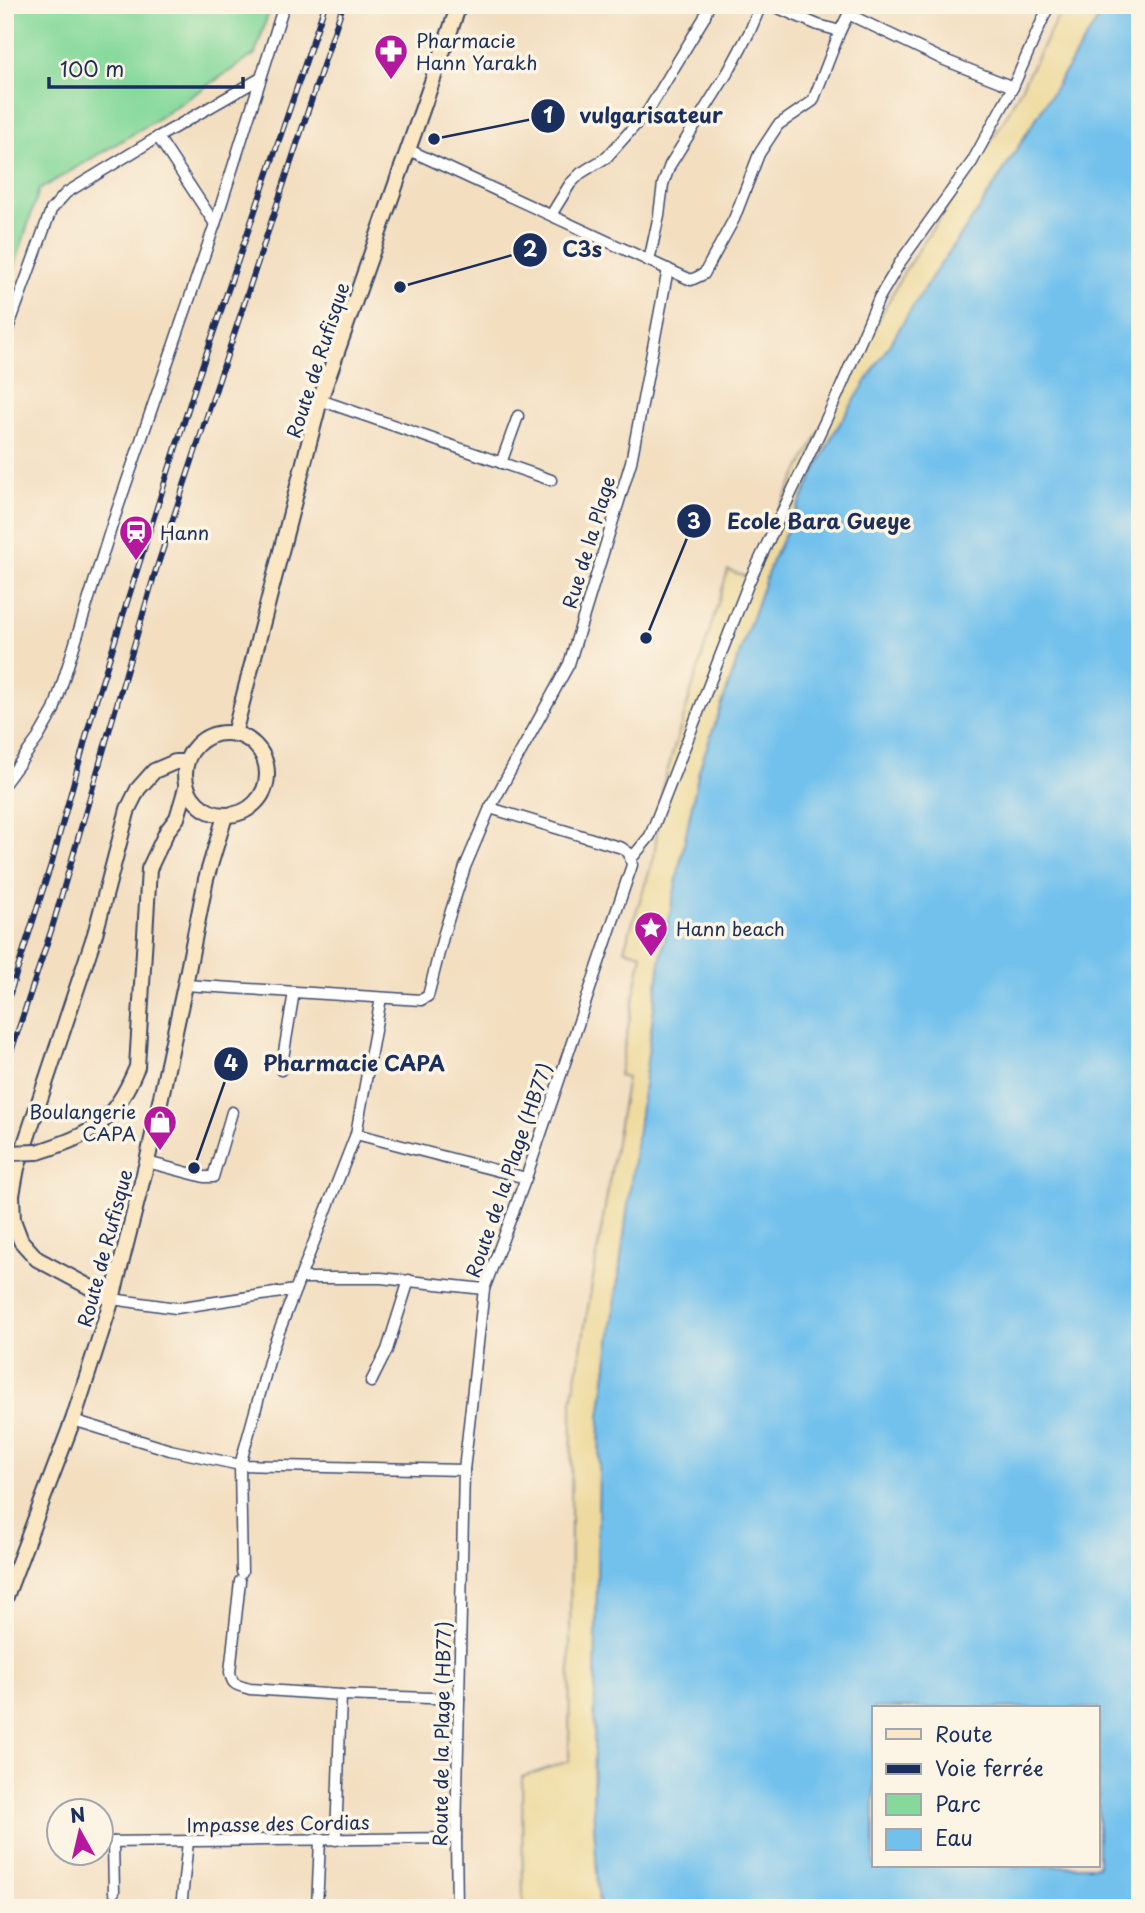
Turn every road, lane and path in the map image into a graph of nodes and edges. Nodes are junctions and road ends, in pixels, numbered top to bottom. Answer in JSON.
{"nodes":[{"id":1,"x":284,"y":5,"type":"edge"},
{"id":2,"x":459,"y":5,"type":"edge"},
{"id":3,"x":709,"y":5,"type":"edge"},
{"id":4,"x":761,"y":5,"type":"edge"},
{"id":5,"x":771,"y":5,"type":"edge"},
{"id":6,"x":1049,"y":5,"type":"edge"},
{"id":7,"x":850,"y":10,"type":"edge"},
{"id":8,"x":840,"y":31,"type":"junction"},
{"id":9,"x":261,"y":78,"type":"junction"},
{"id":10,"x":1013,"y":87,"type":"junction"},
{"id":11,"x":158,"y":137,"type":"junction"},
{"id":12,"x":409,"y":150,"type":"junction"},
{"id":13,"x":551,"y":215,"type":"junction"},
{"id":14,"x":215,"y":224,"type":"junction"},
{"id":15,"x":649,"y":261,"type":"junction"},
{"id":16,"x":668,"y":269,"type":"junction"},
{"id":17,"x":5,"y":337,"type":"edge"},
{"id":18,"x":320,"y":400,"type":"junction"},
{"id":19,"x":518,"y":416,"type":"dead end"},
{"id":20,"x":501,"y":463,"type":"junction"},
{"id":21,"x":551,"y":480,"type":"dead end"},
{"id":22,"x":234,"y":734,"type":"junction"},
{"id":23,"x":186,"y":762,"type":"junction"},
{"id":24,"x":5,"y":783,"type":"edge"},
{"id":25,"x":186,"y":788,"type":"junction"},
{"id":26,"x":490,"y":808,"type":"junction"},
{"id":27,"x":205,"y":810,"type":"junction"},
{"id":28,"x":225,"y":816,"type":"junction"},
{"id":29,"x":177,"y":818,"type":"junction"},
{"id":30,"x":631,"y":859,"type":"junction"},
{"id":31,"x":186,"y":985,"type":"junction"},
{"id":32,"x":294,"y":992,"type":"junction"},
{"id":33,"x":381,"y":998,"type":"junction"},
{"id":34,"x":281,"y":1070,"type":"dead end"},
{"id":35,"x":232,"y":1112,"type":"dead end"},
{"id":36,"x":356,"y":1134,"type":"junction"},
{"id":37,"x":5,"y":1153,"type":"edge"},
{"id":38,"x":147,"y":1162,"type":"junction"},
{"id":39,"x":526,"y":1178,"type":"junction"},
{"id":40,"x":301,"y":1278,"type":"junction"},
{"id":41,"x":409,"y":1280,"type":"junction"},
{"id":42,"x":484,"y":1289,"type":"junction"},
{"id":43,"x":295,"y":1290,"type":"junction"},
{"id":44,"x":112,"y":1299,"type":"junction"},
{"id":45,"x":371,"y":1382,"type":"dead end"},
{"id":46,"x":73,"y":1420,"type":"junction"},
{"id":47,"x":240,"y":1465,"type":"junction"},
{"id":48,"x":464,"y":1469,"type":"junction"},
{"id":49,"x":5,"y":1599,"type":"edge"},
{"id":50,"x":341,"y":1695,"type":"junction"},
{"id":51,"x":459,"y":1699,"type":"junction"},
{"id":52,"x":456,"y":1838,"type":"junction"},
{"id":53,"x":320,"y":1840,"type":"junction"},
{"id":54,"x":336,"y":1840,"type":"junction"},
{"id":55,"x":116,"y":1842,"type":"edge"},
{"id":56,"x":188,"y":1842,"type":"junction"},
{"id":57,"x":114,"y":1868,"type":"edge"},
{"id":58,"x":114,"y":1892,"type":"dead end"},
{"id":59,"x":181,"y":1908,"type":"edge"},
{"id":60,"x":317,"y":1908,"type":"edge"},
{"id":61,"x":457,"y":1908,"type":"edge"}],
"edges":[{"from":1,"to":9,"type":"street"},
{"from":2,"to":12,"type":"main road","name":"Route de Rufisque"},
{"from":3,"to":13,"type":"street"},
{"from":4,"to":15,"type":"street"},
{"from":5,"to":8,"type":"street"},
{"from":6,"to":10,"type":"street"},
{"from":7,"to":8,"type":"street"},
{"from":7,"to":10,"type":"street"},
{"from":8,"to":16,"type":"street"},
{"from":9,"to":11,"type":"street"},
{"from":9,"to":14,"type":"street"},
{"from":10,"to":30,"type":"street"},
{"from":11,"to":14,"type":"street"},
{"from":11,"to":17,"type":"street"},
{"from":12,"to":13,"type":"street"},
{"from":12,"to":18,"type":"main road","name":"Route de Rufisque"},
{"from":13,"to":15,"type":"street"},
{"from":14,"to":24,"type":"street"},
{"from":15,"to":16,"type":"street"},
{"from":16,"to":26,"type":"street","name":"Rue de la Plage"},
{"from":18,"to":20,"type":"street"},
{"from":18,"to":22,"type":"main road","name":"Route de Rufisque"},
{"from":19,"to":20,"type":"street"},
{"from":20,"to":21,"type":"street"},
{"from":22,"to":23,"type":"main road"},
{"from":22,"to":28,"type":"main road"},
{"from":23,"to":25,"type":"main road"},
{"from":23,"to":44,"type":"main road"},
{"from":25,"to":27,"type":"main road"},
{"from":25,"to":29,"type":"main road"},
{"from":26,"to":30,"type":"street"},
{"from":26,"to":33,"type":"street","name":"Rue de la Plage"},
{"from":27,"to":28,"type":"main road"},
{"from":27,"to":29,"type":"main road"},
{"from":28,"to":31,"type":"main road","name":"Route de Rufisque"},
{"from":29,"to":37,"type":"main road","bridge":true},
{"from":30,"to":39,"type":"street","name":"Route de la Plage (HB77)"},
{"from":31,"to":32,"type":"street"},
{"from":31,"to":38,"type":"main road","name":"Route de Rufisque"},
{"from":32,"to":33,"type":"street"},
{"from":32,"to":34,"type":"street"},
{"from":33,"to":36,"type":"street"},
{"from":35,"to":38,"type":"street"},
{"from":36,"to":39,"type":"street"},
{"from":36,"to":40,"type":"street"},
{"from":38,"to":44,"type":"main road","name":"Route de Rufisque"},
{"from":39,"to":42,"type":"street","name":"Route de la Plage (HB77)"},
{"from":40,"to":41,"type":"street"},
{"from":40,"to":43,"type":"street"},
{"from":41,"to":42,"type":"street"},
{"from":41,"to":45,"type":"street"},
{"from":42,"to":48,"type":"street","name":"Route de la Plage (HB77)"},
{"from":43,"to":44,"type":"street"},
{"from":43,"to":47,"type":"street"},
{"from":44,"to":46,"type":"main road","name":"Route de Rufisque"},
{"from":46,"to":47,"type":"street"},
{"from":46,"to":49,"type":"main road","name":"Route de Rufisque"},
{"from":47,"to":48,"type":"street"},
{"from":47,"to":50,"type":"street"},
{"from":48,"to":51,"type":"street","name":"Route de la Plage (HB77)"},
{"from":50,"to":51,"type":"street"},
{"from":50,"to":54,"type":"street"},
{"from":51,"to":52,"type":"street","name":"Route de la Plage (HB77)"},
{"from":52,"to":54,"type":"street","name":"Impasse des Cordias"},
{"from":52,"to":61,"type":"street","name":"Route de la Plage (HB77)"},
{"from":53,"to":54,"type":"street","name":"Impasse des Cordias"},
{"from":53,"to":56,"type":"street","name":"Impasse des Cordias"},
{"from":53,"to":60,"type":"street"},
{"from":55,"to":56,"type":"street","name":"Impasse des Cordias"},
{"from":56,"to":59,"type":"street"},
{"from":57,"to":58,"type":"street"}]}
